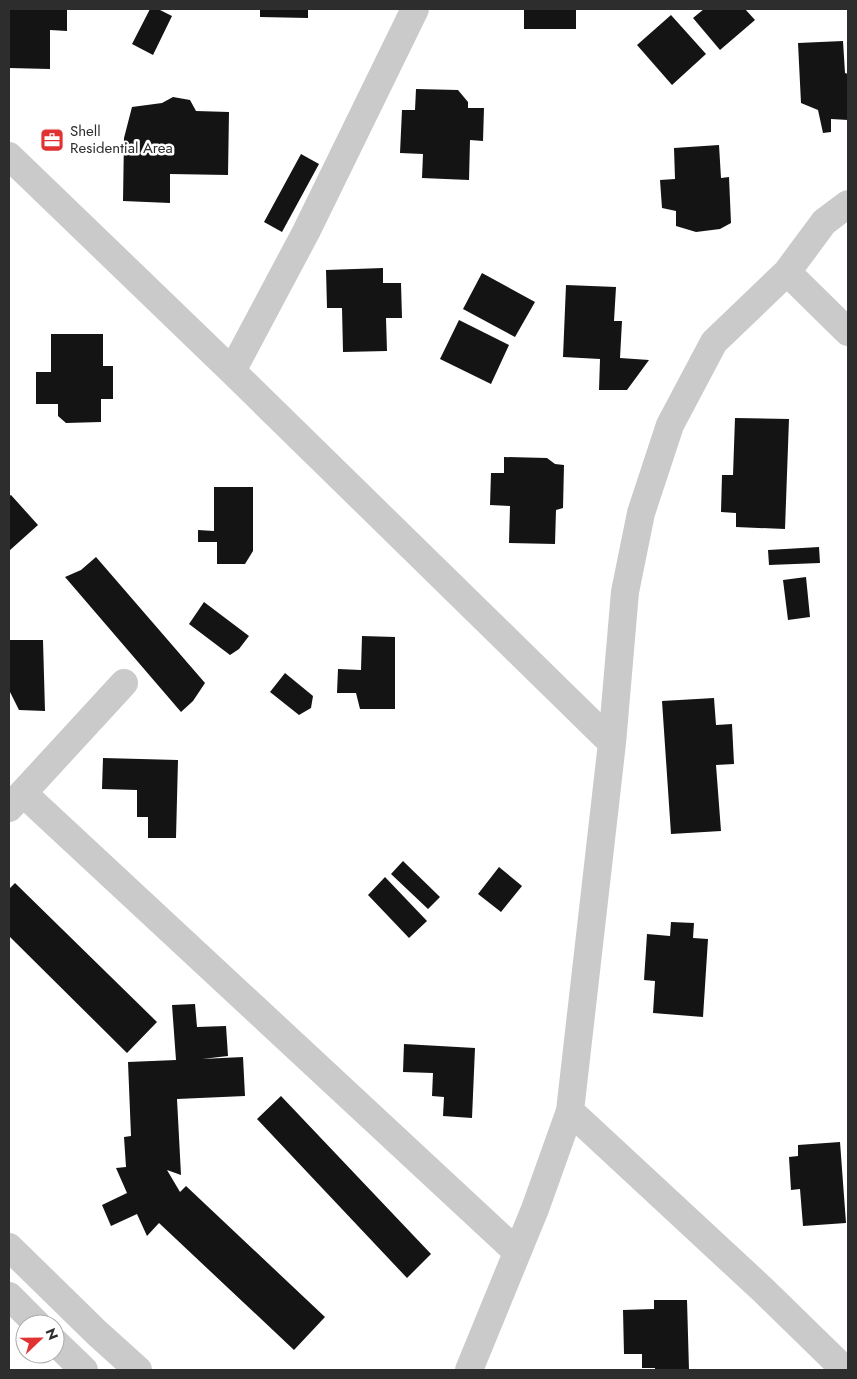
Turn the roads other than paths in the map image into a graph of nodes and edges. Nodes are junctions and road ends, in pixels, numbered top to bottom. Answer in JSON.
{"nodes":[{"id":1,"x":415,"y":9,"type":"edge"},
{"id":2,"x":9,"y":156,"type":"edge"},
{"id":3,"x":848,"y":204,"type":"edge"},
{"id":4,"x":787,"y":272,"type":"junction"},
{"id":5,"x":848,"y":332,"type":"edge"},
{"id":6,"x":232,"y":372,"type":"junction"},
{"id":7,"x":124,"y":683,"type":"dead end"},
{"id":8,"x":612,"y":743,"type":"junction"},
{"id":9,"x":16,"y":800,"type":"edge"},
{"id":10,"x":570,"y":1112,"type":"junction"},
{"id":11,"x":9,"y":1247,"type":"edge"},
{"id":12,"x":517,"y":1252,"type":"junction"},
{"id":13,"x":9,"y":1296,"type":"edge"},
{"id":14,"x":27,"y":1314,"type":"edge"},
{"id":15,"x":65,"y":1352,"type":"edge"},
{"id":16,"x":84,"y":1370,"type":"edge"},
{"id":17,"x":138,"y":1370,"type":"edge"},
{"id":18,"x":469,"y":1370,"type":"edge"},
{"id":19,"x":845,"y":1370,"type":"edge"}],
"edges":[{"from":1,"to":6,"type":"lane"},
{"from":2,"to":6,"type":"lane"},
{"from":3,"to":4,"type":"lane"},
{"from":4,"to":5,"type":"lane"},
{"from":4,"to":8,"type":"lane"},
{"from":6,"to":8,"type":"lane"},
{"from":7,"to":9,"type":"lane"},
{"from":8,"to":10,"type":"lane"},
{"from":9,"to":12,"type":"lane"},
{"from":10,"to":12,"type":"lane"},
{"from":10,"to":19,"type":"lane"},
{"from":11,"to":17,"type":"lane"},
{"from":12,"to":18,"type":"lane"},
{"from":13,"to":14,"type":"lane"},
{"from":15,"to":16,"type":"lane"}]}
